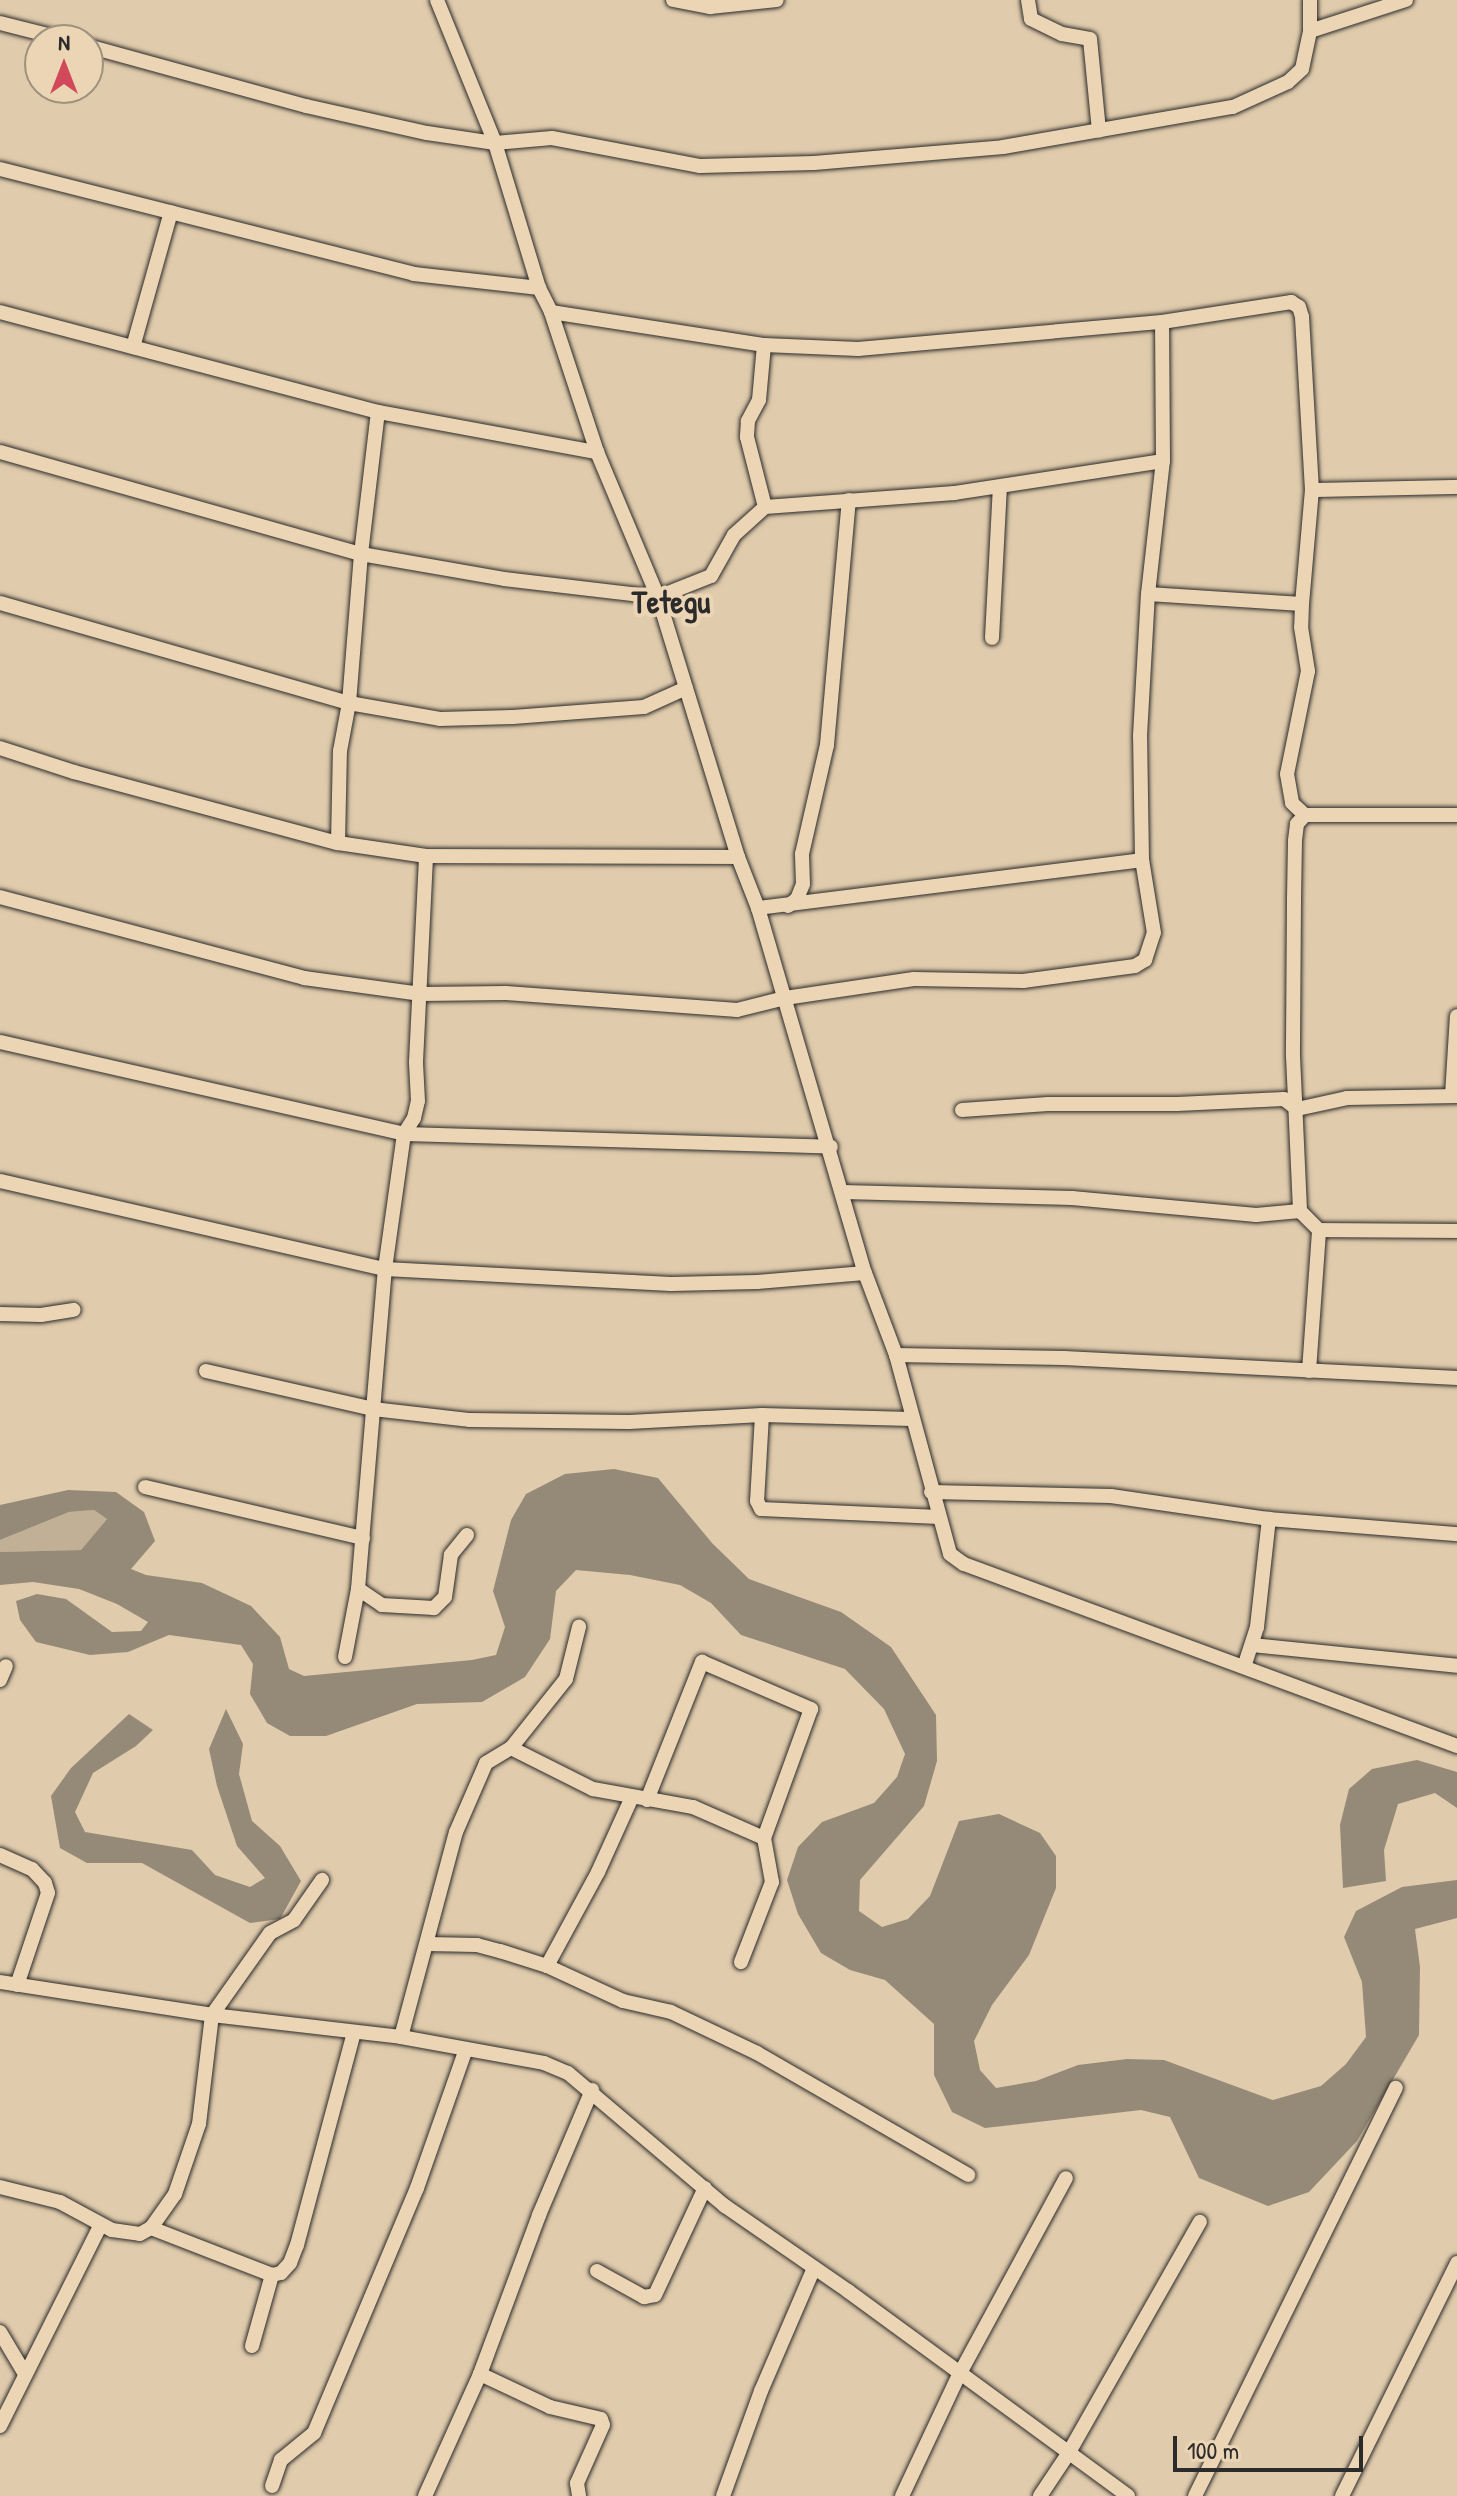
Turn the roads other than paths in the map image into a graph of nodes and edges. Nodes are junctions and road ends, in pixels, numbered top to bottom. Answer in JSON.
{"nodes":[{"id":1,"x":437,"y":0,"type":"edge"},
{"id":2,"x":673,"y":0,"type":"edge"},
{"id":3,"x":777,"y":0,"type":"edge"},
{"id":4,"x":1028,"y":0,"type":"edge"},
{"id":5,"x":1310,"y":0,"type":"edge"},
{"id":6,"x":1406,"y":0,"type":"edge"},
{"id":7,"x":0,"y":23,"type":"edge"},
{"id":8,"x":24,"y":29,"type":"edge"},
{"id":9,"x":1310,"y":31,"type":"junction"},
{"id":10,"x":104,"y":50,"type":"edge"},
{"id":11,"x":1099,"y":131,"type":"junction"},
{"id":12,"x":495,"y":143,"type":"junction"},
{"id":13,"x":0,"y":169,"type":"edge"},
{"id":14,"x":171,"y":212,"type":"junction"},
{"id":15,"x":539,"y":288,"type":"junction"},
{"id":16,"x":0,"y":312,"type":"edge"},
{"id":17,"x":551,"y":312,"type":"junction"},
{"id":18,"x":1162,"y":322,"type":"junction"},
{"id":19,"x":764,"y":345,"type":"junction"},
{"id":20,"x":133,"y":347,"type":"junction"},
{"id":21,"x":378,"y":412,"type":"junction"},
{"id":22,"x":0,"y":452,"type":"edge"},
{"id":23,"x":597,"y":452,"type":"junction"},
{"id":24,"x":1163,"y":461,"type":"junction"},
{"id":25,"x":1000,"y":487,"type":"junction"},
{"id":26,"x":1457,"y":487,"type":"edge"},
{"id":27,"x":1312,"y":490,"type":"junction"},
{"id":28,"x":849,"y":500,"type":"junction"},
{"id":29,"x":765,"y":507,"type":"junction"},
{"id":30,"x":361,"y":554,"type":"junction"},
{"id":31,"x":1148,"y":594,"type":"junction"},
{"id":32,"x":658,"y":597,"type":"junction"},
{"id":33,"x":0,"y":603,"type":"edge"},
{"id":34,"x":1302,"y":604,"type":"junction"},
{"id":35,"x":992,"y":638,"type":"dead end"},
{"id":36,"x":686,"y":688,"type":"junction"},
{"id":37,"x":349,"y":703,"type":"junction"},
{"id":38,"x":0,"y":748,"type":"edge"},
{"id":39,"x":1305,"y":815,"type":"junction"},
{"id":40,"x":1457,"y":815,"type":"edge"},
{"id":41,"x":338,"y":843,"type":"junction"},
{"id":42,"x":426,"y":856,"type":"junction"},
{"id":43,"x":738,"y":857,"type":"junction"},
{"id":44,"x":1142,"y":860,"type":"junction"},
{"id":45,"x":0,"y":897,"type":"edge"},
{"id":46,"x":788,"y":906,"type":"junction"},
{"id":47,"x":758,"y":908,"type":"junction"},
{"id":48,"x":421,"y":994,"type":"junction"},
{"id":49,"x":785,"y":998,"type":"junction"},
{"id":50,"x":1457,"y":1016,"type":"edge"},
{"id":51,"x":0,"y":1042,"type":"edge"},
{"id":52,"x":1454,"y":1096,"type":"edge"},
{"id":53,"x":1297,"y":1109,"type":"junction"},
{"id":54,"x":962,"y":1110,"type":"dead end"},
{"id":55,"x":404,"y":1134,"type":"junction"},
{"id":56,"x":831,"y":1147,"type":"junction"},
{"id":57,"x":0,"y":1181,"type":"edge"},
{"id":58,"x":843,"y":1192,"type":"junction"},
{"id":59,"x":1300,"y":1211,"type":"junction"},
{"id":60,"x":1319,"y":1230,"type":"junction"},
{"id":61,"x":1457,"y":1231,"type":"edge"},
{"id":62,"x":385,"y":1269,"type":"junction"},
{"id":63,"x":865,"y":1273,"type":"junction"},
{"id":64,"x":74,"y":1310,"type":"dead end"},
{"id":65,"x":0,"y":1314,"type":"edge"},
{"id":66,"x":896,"y":1355,"type":"junction"},
{"id":67,"x":206,"y":1371,"type":"dead end"},
{"id":68,"x":1309,"y":1371,"type":"junction"},
{"id":69,"x":1457,"y":1378,"type":"edge"},
{"id":70,"x":373,"y":1409,"type":"junction"},
{"id":71,"x":762,"y":1415,"type":"junction"},
{"id":72,"x":911,"y":1419,"type":"junction"},
{"id":73,"x":145,"y":1487,"type":"dead end"},
{"id":74,"x":931,"y":1492,"type":"junction"},
{"id":75,"x":939,"y":1517,"type":"junction"},
{"id":76,"x":1269,"y":1519,"type":"junction"},
{"id":77,"x":1457,"y":1534,"type":"edge"},
{"id":78,"x":467,"y":1535,"type":"dead end"},
{"id":79,"x":363,"y":1538,"type":"junction"},
{"id":80,"x":358,"y":1589,"type":"junction"},
{"id":81,"x":579,"y":1627,"type":"dead end"},
{"id":82,"x":1252,"y":1645,"type":"junction"},
{"id":83,"x":345,"y":1657,"type":"dead end"},
{"id":84,"x":1457,"y":1666,"type":"edge"},
{"id":85,"x":1244,"y":1667,"type":"junction"},
{"id":86,"x":1457,"y":1746,"type":"edge"},
{"id":87,"x":511,"y":1748,"type":"junction"},
{"id":88,"x":640,"y":1798,"type":"junction"},
{"id":89,"x":764,"y":1838,"type":"junction"},
{"id":90,"x":0,"y":1855,"type":"edge"},
{"id":91,"x":322,"y":1880,"type":"dead end"},
{"id":92,"x":427,"y":1944,"type":"junction"},
{"id":93,"x":741,"y":1962,"type":"dead end"},
{"id":94,"x":547,"y":1966,"type":"junction"},
{"id":95,"x":0,"y":1982,"type":"edge"},
{"id":96,"x":17,"y":1985,"type":"junction"},
{"id":97,"x":212,"y":2015,"type":"junction"},
{"id":98,"x":354,"y":2032,"type":"junction"},
{"id":99,"x":401,"y":2037,"type":"junction"},
{"id":100,"x":466,"y":2049,"type":"junction"},
{"id":101,"x":1396,"y":2088,"type":"dead end"},
{"id":102,"x":592,"y":2090,"type":"junction"},
{"id":103,"x":968,"y":2175,"type":"dead end"},
{"id":104,"x":1066,"y":2178,"type":"dead end"},
{"id":105,"x":0,"y":2187,"type":"edge"},
{"id":106,"x":705,"y":2188,"type":"junction"},
{"id":107,"x":1200,"y":2222,"type":"dead end"},
{"id":108,"x":100,"y":2226,"type":"junction"},
{"id":109,"x":151,"y":2228,"type":"junction"},
{"id":110,"x":1457,"y":2263,"type":"edge"},
{"id":111,"x":814,"y":2268,"type":"junction"},
{"id":112,"x":597,"y":2271,"type":"dead end"},
{"id":113,"x":272,"y":2275,"type":"junction"},
{"id":114,"x":0,"y":2332,"type":"edge"},
{"id":115,"x":252,"y":2346,"type":"dead end"},
{"id":116,"x":25,"y":2374,"type":"junction"},
{"id":117,"x":480,"y":2374,"type":"junction"},
{"id":118,"x":959,"y":2375,"type":"junction"},
{"id":119,"x":0,"y":2426,"type":"edge"},
{"id":120,"x":1068,"y":2454,"type":"junction"},
{"id":121,"x":272,"y":2486,"type":"dead end"},
{"id":122,"x":425,"y":2496,"type":"edge"},
{"id":123,"x":579,"y":2496,"type":"edge"},
{"id":124,"x":723,"y":2496,"type":"edge"},
{"id":125,"x":902,"y":2496,"type":"edge"},
{"id":126,"x":1040,"y":2496,"type":"edge"},
{"id":127,"x":1128,"y":2496,"type":"edge"},
{"id":128,"x":1195,"y":2496,"type":"edge"},
{"id":129,"x":1342,"y":2496,"type":"edge"}],
"edges":[{"from":1,"to":12,"type":"street"},
{"from":2,"to":3,"type":"street"},
{"from":4,"to":11,"type":"street"},
{"from":5,"to":9,"type":"street"},
{"from":6,"to":9,"type":"street"},
{"from":7,"to":8,"type":"street"},
{"from":9,"to":11,"type":"street"},
{"from":10,"to":12,"type":"street"},
{"from":11,"to":12,"type":"street"},
{"from":12,"to":15,"type":"street"},
{"from":13,"to":14,"type":"street"},
{"from":14,"to":15,"type":"street"},
{"from":14,"to":20,"type":"street"},
{"from":15,"to":17,"type":"street"},
{"from":16,"to":20,"type":"street"},
{"from":17,"to":19,"type":"street"},
{"from":17,"to":23,"type":"street"},
{"from":18,"to":19,"type":"street"},
{"from":18,"to":24,"type":"street"},
{"from":18,"to":27,"type":"street"},
{"from":19,"to":29,"type":"street"},
{"from":20,"to":21,"type":"street"},
{"from":21,"to":23,"type":"street"},
{"from":21,"to":30,"type":"street"},
{"from":22,"to":30,"type":"street"},
{"from":23,"to":32,"type":"street"},
{"from":24,"to":25,"type":"street"},
{"from":24,"to":31,"type":"street"},
{"from":25,"to":28,"type":"street"},
{"from":25,"to":35,"type":"street"},
{"from":26,"to":27,"type":"street"},
{"from":27,"to":34,"type":"street"},
{"from":28,"to":29,"type":"street"},
{"from":28,"to":46,"type":"street"},
{"from":29,"to":32,"type":"street"},
{"from":30,"to":32,"type":"street"},
{"from":30,"to":37,"type":"street"},
{"from":31,"to":34,"type":"street"},
{"from":31,"to":44,"type":"street"},
{"from":32,"to":36,"type":"street"},
{"from":33,"to":37,"type":"street"},
{"from":34,"to":39,"type":"street"},
{"from":36,"to":37,"type":"street"},
{"from":36,"to":43,"type":"street"},
{"from":37,"to":41,"type":"street"},
{"from":38,"to":41,"type":"street"},
{"from":39,"to":40,"type":"street"},
{"from":39,"to":53,"type":"street"},
{"from":41,"to":42,"type":"street"},
{"from":42,"to":43,"type":"street"},
{"from":42,"to":48,"type":"street"},
{"from":43,"to":47,"type":"street"},
{"from":44,"to":46,"type":"street"},
{"from":44,"to":49,"type":"street"},
{"from":45,"to":48,"type":"street"},
{"from":46,"to":47,"type":"street"},
{"from":47,"to":49,"type":"street"},
{"from":48,"to":49,"type":"street"},
{"from":48,"to":55,"type":"street"},
{"from":49,"to":56,"type":"street"},
{"from":50,"to":52,"type":"street"},
{"from":51,"to":55,"type":"street"},
{"from":52,"to":53,"type":"street"},
{"from":53,"to":54,"type":"street"},
{"from":53,"to":59,"type":"street"},
{"from":55,"to":56,"type":"street"},
{"from":55,"to":62,"type":"street"},
{"from":56,"to":58,"type":"street"},
{"from":57,"to":62,"type":"street"},
{"from":58,"to":59,"type":"street"},
{"from":58,"to":63,"type":"street"},
{"from":59,"to":60,"type":"street"},
{"from":60,"to":61,"type":"street"},
{"from":60,"to":68,"type":"street"},
{"from":62,"to":63,"type":"street"},
{"from":62,"to":70,"type":"street"},
{"from":63,"to":66,"type":"street"},
{"from":64,"to":65,"type":"street"},
{"from":66,"to":68,"type":"street"},
{"from":66,"to":72,"type":"street"},
{"from":67,"to":70,"type":"street"},
{"from":68,"to":69,"type":"street"},
{"from":70,"to":71,"type":"street"},
{"from":70,"to":79,"type":"street"},
{"from":71,"to":72,"type":"street"},
{"from":71,"to":75,"type":"street"},
{"from":72,"to":74,"type":"street"},
{"from":73,"to":79,"type":"street"},
{"from":74,"to":75,"type":"street"},
{"from":74,"to":76,"type":"street"},
{"from":75,"to":85,"type":"street"},
{"from":76,"to":77,"type":"street"},
{"from":76,"to":82,"type":"street"},
{"from":78,"to":80,"type":"street"},
{"from":79,"to":80,"type":"street"},
{"from":80,"to":83,"type":"street"},
{"from":81,"to":87,"type":"street"},
{"from":82,"to":84,"type":"street"},
{"from":82,"to":85,"type":"street"},
{"from":85,"to":86,"type":"street"},
{"from":87,"to":88,"type":"street"},
{"from":87,"to":92,"type":"street"},
{"from":88,"to":89,"type":"street"},
{"from":88,"to":89,"type":"street"},
{"from":88,"to":94,"type":"street"},
{"from":89,"to":93,"type":"street"},
{"from":90,"to":96,"type":"street"},
{"from":91,"to":97,"type":"street"},
{"from":92,"to":94,"type":"street"},
{"from":92,"to":99,"type":"street"},
{"from":94,"to":103,"type":"street"},
{"from":95,"to":96,"type":"street"},
{"from":96,"to":97,"type":"street"},
{"from":97,"to":98,"type":"street"},
{"from":97,"to":109,"type":"street"},
{"from":98,"to":99,"type":"street"},
{"from":98,"to":113,"type":"street"},
{"from":99,"to":100,"type":"street"},
{"from":100,"to":102,"type":"street"},
{"from":100,"to":121,"type":"street"},
{"from":101,"to":128,"type":"street"},
{"from":102,"to":106,"type":"street"},
{"from":102,"to":117,"type":"street"},
{"from":104,"to":118,"type":"street"},
{"from":105,"to":108,"type":"street"},
{"from":106,"to":111,"type":"street"},
{"from":106,"to":112,"type":"street"},
{"from":107,"to":120,"type":"street"},
{"from":108,"to":109,"type":"street"},
{"from":108,"to":116,"type":"street"},
{"from":109,"to":113,"type":"street"},
{"from":110,"to":129,"type":"street"},
{"from":111,"to":118,"type":"street"},
{"from":111,"to":124,"type":"street"},
{"from":113,"to":115,"type":"street"},
{"from":114,"to":116,"type":"street"},
{"from":116,"to":119,"type":"street"},
{"from":117,"to":122,"type":"street"},
{"from":117,"to":123,"type":"street"},
{"from":118,"to":120,"type":"street"},
{"from":118,"to":125,"type":"street"},
{"from":120,"to":126,"type":"street"},
{"from":120,"to":127,"type":"street"}]}
